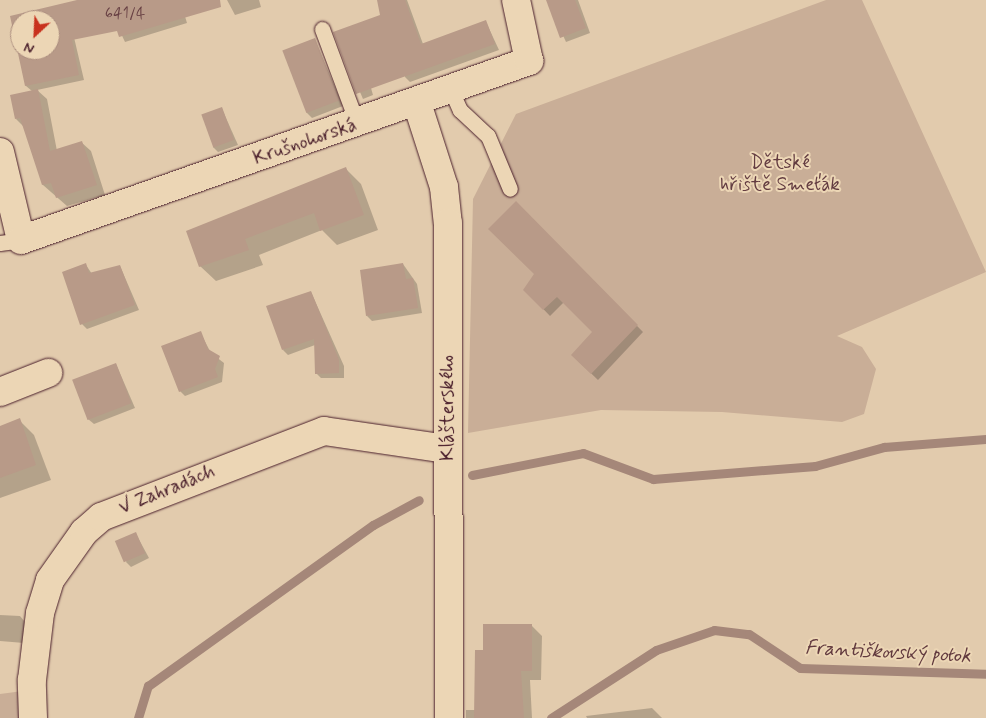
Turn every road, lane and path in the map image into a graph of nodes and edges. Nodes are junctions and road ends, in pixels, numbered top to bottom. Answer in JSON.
{"nodes":[{"id":1,"x":516,"y":0,"type":"edge"},
{"id":2,"x":322,"y":29,"type":"dead end"},
{"id":3,"x":451,"y":90,"type":"junction"},
{"id":4,"x":418,"y":103,"type":"junction"},
{"id":5,"x":357,"y":123,"type":"junction"},
{"id":6,"x":0,"y":152,"type":"edge"},
{"id":7,"x":510,"y":189,"type":"dead end"},
{"id":8,"x":10,"y":241,"type":"edge"},
{"id":9,"x":48,"y":373,"type":"dead end"},
{"id":10,"x":0,"y":392,"type":"edge"},
{"id":11,"x":448,"y":449,"type":"junction"},
{"id":12,"x":33,"y":718,"type":"edge"},
{"id":13,"x":449,"y":718,"type":"edge"}],
"edges":[{"from":1,"to":3,"type":"street","name":"Krušnohorská"},
{"from":2,"to":5,"type":"lane"},
{"from":3,"to":4,"type":"street","name":"Krušnohorská"},
{"from":3,"to":7,"type":"lane"},
{"from":4,"to":5,"type":"street","name":"Krušnohorská"},
{"from":4,"to":11,"type":"street","name":"Klášterského"},
{"from":5,"to":8,"type":"street","name":"Krušnohorská"},
{"from":6,"to":8,"type":"street"},
{"from":9,"to":10,"type":"street"},
{"from":11,"to":12,"type":"street","name":"V Zahradách"},
{"from":11,"to":13,"type":"street","name":"Klášterského"}]}
